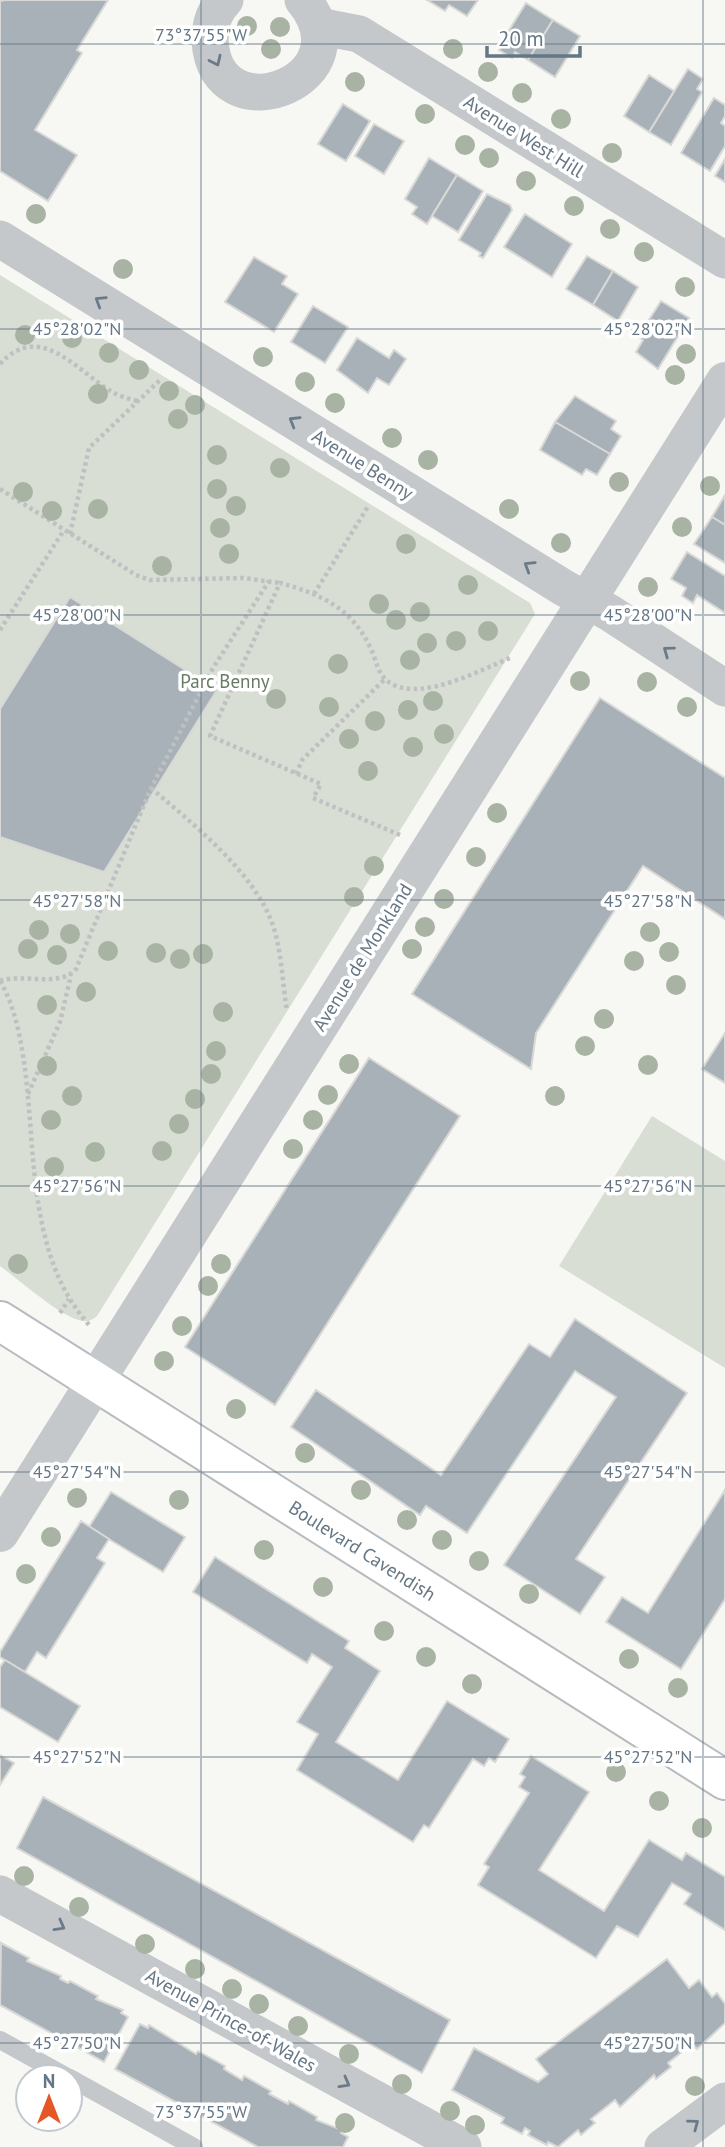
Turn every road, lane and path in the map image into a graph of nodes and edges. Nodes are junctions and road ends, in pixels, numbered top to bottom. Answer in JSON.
{"nodes":[{"id":1,"x":225,"y":0,"type":"edge"},
{"id":2,"x":310,"y":13,"type":"edge"},
{"id":3,"x":0,"y":239,"type":"edge"},
{"id":4,"x":725,"y":261,"type":"edge"},
{"id":5,"x":0,"y":364,"type":"edge"},
{"id":6,"x":168,"y":372,"type":"dead end"},
{"id":7,"x":725,"y":381,"type":"edge"},
{"id":8,"x":138,"y":401,"type":"junction"},
{"id":9,"x":0,"y":489,"type":"edge"},
{"id":10,"x":372,"y":499,"type":"dead end"},
{"id":11,"x":64,"y":530,"type":"junction"},
{"id":12,"x":70,"y":534,"type":"junction"},
{"id":13,"x":269,"y":581,"type":"junction"},
{"id":14,"x":280,"y":583,"type":"junction"},
{"id":15,"x":314,"y":594,"type":"junction"},
{"id":16,"x":587,"y":601,"type":"junction"},
{"id":17,"x":0,"y":630,"type":"edge"},
{"id":18,"x":517,"y":655,"type":"dead end"},
{"id":19,"x":385,"y":679,"type":"junction"},
{"id":20,"x":725,"y":688,"type":"edge"},
{"id":21,"x":296,"y":774,"type":"junction"},
{"id":22,"x":151,"y":788,"type":"junction"},
{"id":23,"x":403,"y":836,"type":"dead end"},
{"id":24,"x":72,"y":974,"type":"junction"},
{"id":25,"x":0,"y":981,"type":"edge"},
{"id":26,"x":288,"y":1019,"type":"dead end"},
{"id":27,"x":28,"y":1094,"type":"junction"},
{"id":28,"x":69,"y":1299,"type":"junction"},
{"id":29,"x":61,"y":1313,"type":"dead end"},
{"id":30,"x":0,"y":1321,"type":"edge"},
{"id":31,"x":90,"y":1325,"type":"dead end"},
{"id":32,"x":94,"y":1382,"type":"junction"},
{"id":33,"x":0,"y":1533,"type":"edge"},
{"id":34,"x":725,"y":1780,"type":"edge"},
{"id":35,"x":0,"y":1894,"type":"edge"},
{"id":36,"x":0,"y":2040,"type":"edge"},
{"id":37,"x":42,"y":2063,"type":"edge"},
{"id":38,"x":84,"y":2086,"type":"edge"},
{"id":39,"x":725,"y":2101,"type":"edge"},
{"id":40,"x":194,"y":2147,"type":"edge"},
{"id":41,"x":463,"y":2147,"type":"edge"},
{"id":42,"x":663,"y":2147,"type":"edge"}],
"edges":[{"from":1,"to":2,"type":"street","name":"Avenue West Hill","one_way":true},
{"from":2,"to":4,"type":"street","name":"Avenue West Hill"},
{"from":16,"to":3,"type":"street","name":"Avenue Benny","one_way":true},
{"from":5,"to":8,"type":"path"},
{"from":6,"to":8,"type":"path"},
{"from":7,"to":16,"type":"street","name":"Avenue de Monkland"},
{"from":8,"to":12,"type":"path"},
{"from":9,"to":11,"type":"path"},
{"from":10,"to":15,"type":"path"},
{"from":11,"to":12,"type":"path"},
{"from":11,"to":17,"type":"path"},
{"from":12,"to":13,"type":"path"},
{"from":13,"to":14,"type":"path"},
{"from":13,"to":22,"type":"path"},
{"from":14,"to":15,"type":"path"},
{"from":14,"to":21,"type":"path"},
{"from":15,"to":19,"type":"path"},
{"from":20,"to":16,"type":"street","name":"Avenue Benny","one_way":true},
{"from":16,"to":32,"type":"street","name":"Avenue de Monkland"},
{"from":18,"to":19,"type":"path"},
{"from":19,"to":21,"type":"path"},
{"from":21,"to":23,"type":"path"},
{"from":22,"to":24,"type":"path"},
{"from":22,"to":26,"type":"path"},
{"from":24,"to":25,"type":"path"},
{"from":24,"to":27,"type":"path"},
{"from":25,"to":27,"type":"path"},
{"from":27,"to":28,"type":"path"},
{"from":28,"to":29,"type":"path"},
{"from":28,"to":31,"type":"path"},
{"from":30,"to":32,"type":"main road","name":"Boulevard Cavendish"},
{"from":32,"to":33,"type":"street","name":"Avenue de Monkland"},
{"from":32,"to":34,"type":"main road","name":"Boulevard Cavendish"},
{"from":35,"to":41,"type":"street","name":"Avenue Prince-of-Wales","one_way":true},
{"from":36,"to":37,"type":"lane"},
{"from":38,"to":40,"type":"lane"},
{"from":42,"to":39,"type":"street","one_way":true}]}
